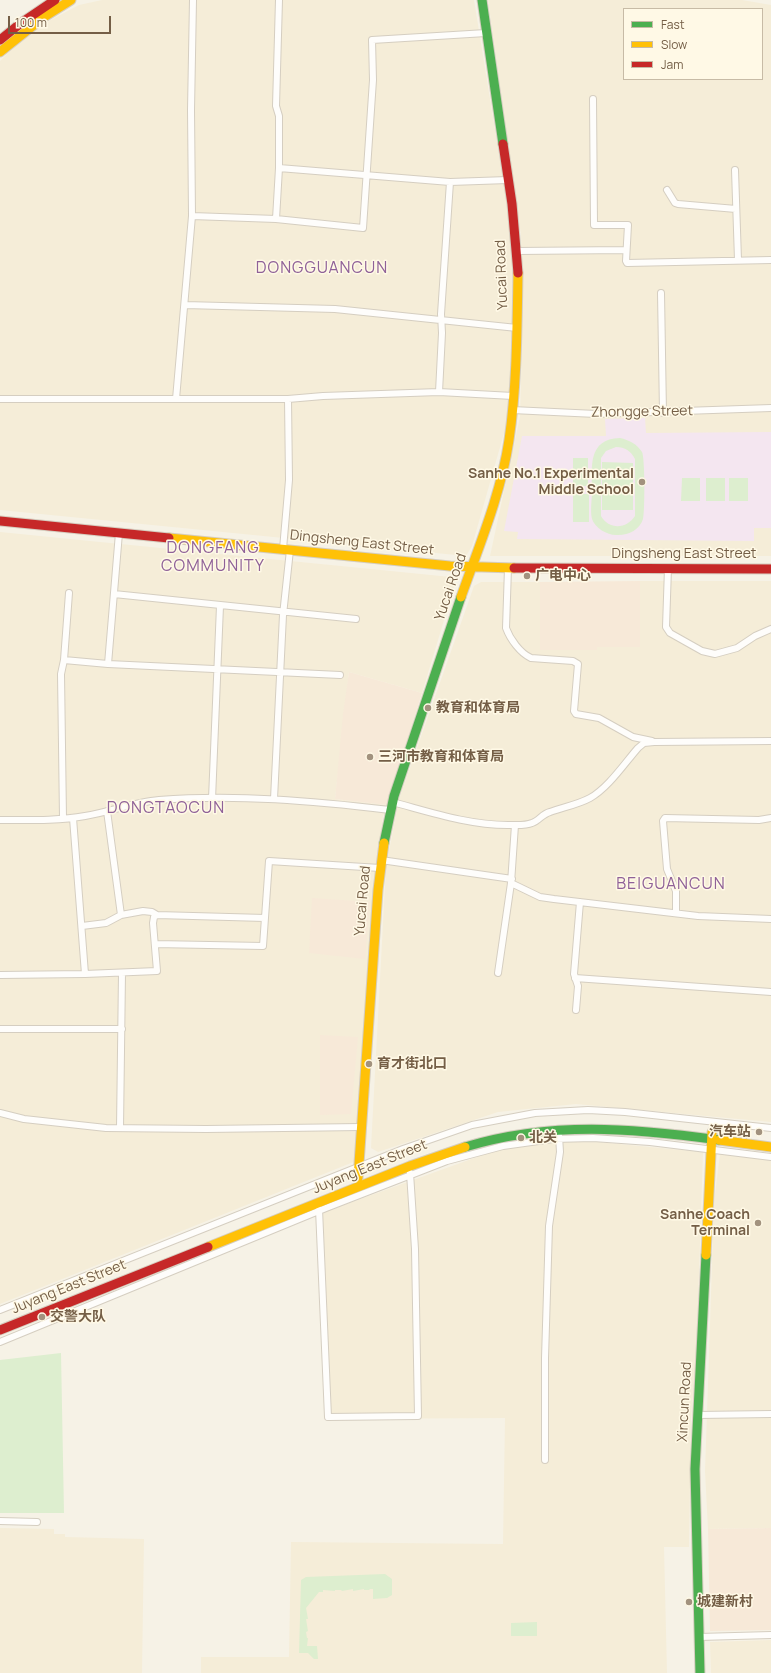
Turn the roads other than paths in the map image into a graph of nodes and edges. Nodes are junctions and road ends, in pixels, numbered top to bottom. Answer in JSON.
{"nodes":[{"id":1,"x":55,"y":0,"type":"edge"},
{"id":2,"x":71,"y":0,"type":"edge"},
{"id":3,"x":193,"y":0,"type":"edge"},
{"id":4,"x":279,"y":0,"type":"edge"},
{"id":5,"x":482,"y":0,"type":"edge"},
{"id":6,"x":486,"y":33,"type":"junction"},
{"id":7,"x":0,"y":40,"type":"edge"},
{"id":8,"x":0,"y":52,"type":"edge"},
{"id":9,"x":593,"y":100,"type":"dead end"},
{"id":10,"x":279,"y":168,"type":"junction"},
{"id":11,"x":735,"y":170,"type":"dead end"},
{"id":12,"x":366,"y":176,"type":"junction"},
{"id":13,"x":508,"y":180,"type":"junction"},
{"id":14,"x":450,"y":182,"type":"junction"},
{"id":15,"x":667,"y":190,"type":"dead end"},
{"id":16,"x":736,"y":209,"type":"junction"},
{"id":17,"x":192,"y":216,"type":"junction"},
{"id":18,"x":276,"y":219,"type":"junction"},
{"id":19,"x":626,"y":250,"type":"junction"},
{"id":20,"x":517,"y":251,"type":"junction"},
{"id":21,"x":738,"y":260,"type":"junction"},
{"id":22,"x":771,"y":260,"type":"edge"},
{"id":23,"x":661,"y":293,"type":"dead end"},
{"id":24,"x":184,"y":305,"type":"junction"},
{"id":25,"x":442,"y":320,"type":"junction"},
{"id":26,"x":517,"y":328,"type":"junction"},
{"id":27,"x":439,"y":392,"type":"junction"},
{"id":28,"x":513,"y":396,"type":"junction"},
{"id":29,"x":0,"y":399,"type":"edge"},
{"id":30,"x":176,"y":400,"type":"junction"},
{"id":31,"x":288,"y":400,"type":"junction"},
{"id":32,"x":771,"y":408,"type":"edge"},
{"id":33,"x":512,"y":410,"type":"junction"},
{"id":34,"x":663,"y":413,"type":"junction"},
{"id":35,"x":0,"y":521,"type":"edge"},
{"id":36,"x":119,"y":533,"type":"junction"},
{"id":37,"x":286,"y":549,"type":"junction"},
{"id":38,"x":472,"y":567,"type":"junction"},
{"id":39,"x":508,"y":568,"type":"junction"},
{"id":40,"x":668,"y":568,"type":"junction"},
{"id":41,"x":771,"y":569,"type":"edge"},
{"id":42,"x":69,"y":593,"type":"dead end"},
{"id":43,"x":114,"y":594,"type":"junction"},
{"id":44,"x":220,"y":606,"type":"junction"},
{"id":45,"x":283,"y":612,"type":"junction"},
{"id":46,"x":356,"y":620,"type":"dead end"},
{"id":47,"x":771,"y":629,"type":"edge"},
{"id":48,"x":64,"y":660,"type":"junction"},
{"id":49,"x":108,"y":664,"type":"junction"},
{"id":50,"x":218,"y":670,"type":"junction"},
{"id":51,"x":280,"y":673,"type":"junction"},
{"id":52,"x":340,"y":675,"type":"dead end"},
{"id":53,"x":771,"y":741,"type":"edge"},
{"id":54,"x":654,"y":742,"type":"junction"},
{"id":55,"x":212,"y":799,"type":"junction"},
{"id":56,"x":274,"y":799,"type":"junction"},
{"id":57,"x":391,"y":806,"type":"junction"},
{"id":58,"x":107,"y":810,"type":"junction"},
{"id":59,"x":63,"y":818,"type":"junction"},
{"id":60,"x":73,"y":818,"type":"junction"},
{"id":61,"x":771,"y":818,"type":"edge"},
{"id":62,"x":0,"y":820,"type":"edge"},
{"id":63,"x":516,"y":825,"type":"junction"},
{"id":64,"x":381,"y":864,"type":"junction"},
{"id":65,"x":512,"y":881,"type":"junction"},
{"id":66,"x":580,"y":902,"type":"junction"},
{"id":67,"x":676,"y":914,"type":"junction"},
{"id":68,"x":120,"y":915,"type":"junction"},
{"id":69,"x":157,"y":915,"type":"junction"},
{"id":70,"x":265,"y":918,"type":"junction"},
{"id":71,"x":771,"y":919,"type":"edge"},
{"id":72,"x":82,"y":926,"type":"junction"},
{"id":73,"x":155,"y":944,"type":"junction"},
{"id":74,"x":122,"y":973,"type":"junction"},
{"id":75,"x":498,"y":973,"type":"dead end"},
{"id":76,"x":85,"y":974,"type":"junction"},
{"id":77,"x":0,"y":975,"type":"edge"},
{"id":78,"x":575,"y":978,"type":"junction"},
{"id":79,"x":771,"y":992,"type":"edge"},
{"id":80,"x":576,"y":1010,"type":"dead end"},
{"id":81,"x":0,"y":1029,"type":"edge"},
{"id":82,"x":122,"y":1029,"type":"junction"},
{"id":83,"x":0,"y":1113,"type":"edge"},
{"id":84,"x":551,"y":1122,"type":"dead end"},
{"id":85,"x":536,"y":1123,"type":"dead end"},
{"id":86,"x":361,"y":1127,"type":"junction"},
{"id":87,"x":120,"y":1128,"type":"junction"},
{"id":88,"x":771,"y":1128,"type":"edge"},
{"id":89,"x":558,"y":1129,"type":"junction"},
{"id":90,"x":559,"y":1139,"type":"junction"},
{"id":91,"x":771,"y":1139,"type":"edge"},
{"id":92,"x":712,"y":1140,"type":"junction"},
{"id":93,"x":771,"y":1147,"type":"edge"},
{"id":94,"x":771,"y":1157,"type":"edge"},
{"id":95,"x":359,"y":1167,"type":"junction"},
{"id":96,"x":410,"y":1171,"type":"junction"},
{"id":97,"x":358,"y":1178,"type":"junction"},
{"id":98,"x":319,"y":1207,"type":"junction"},
{"id":99,"x":0,"y":1310,"type":"edge"},
{"id":100,"x":0,"y":1321,"type":"edge"},
{"id":101,"x":0,"y":1330,"type":"edge"},
{"id":102,"x":0,"y":1342,"type":"edge"},
{"id":103,"x":771,"y":1414,"type":"edge"},
{"id":104,"x":698,"y":1415,"type":"junction"},
{"id":105,"x":545,"y":1460,"type":"dead end"},
{"id":106,"x":0,"y":1521,"type":"edge"},
{"id":107,"x":37,"y":1522,"type":"dead end"},
{"id":108,"x":771,"y":1634,"type":"edge"},
{"id":109,"x":699,"y":1637,"type":"junction"},
{"id":110,"x":700,"y":1673,"type":"edge"}],
"edges":[{"from":1,"to":7,"type":"main road"},
{"from":2,"to":8,"type":"main road"},
{"from":3,"to":17,"type":"street"},
{"from":4,"to":10,"type":"street"},
{"from":5,"to":6,"type":"main road","name":"Yucai Road"},
{"from":6,"to":12,"type":"street"},
{"from":6,"to":13,"type":"main road","name":"Yucai Road"},
{"from":9,"to":19,"type":"street"},
{"from":10,"to":12,"type":"street"},
{"from":10,"to":18,"type":"street"},
{"from":11,"to":16,"type":"street"},
{"from":12,"to":14,"type":"street"},
{"from":12,"to":18,"type":"street"},
{"from":13,"to":14,"type":"street"},
{"from":13,"to":20,"type":"main road","name":"Yucai Road"},
{"from":14,"to":25,"type":"street"},
{"from":15,"to":16,"type":"street"},
{"from":16,"to":21,"type":"street"},
{"from":17,"to":18,"type":"street"},
{"from":17,"to":24,"type":"street"},
{"from":19,"to":20,"type":"street"},
{"from":19,"to":21,"type":"street"},
{"from":20,"to":26,"type":"main road","name":"Yucai Road"},
{"from":21,"to":22,"type":"street"},
{"from":23,"to":34,"type":"street"},
{"from":24,"to":25,"type":"street"},
{"from":24,"to":30,"type":"street"},
{"from":25,"to":26,"type":"street"},
{"from":25,"to":27,"type":"street"},
{"from":26,"to":28,"type":"main road","name":"Yucai Road"},
{"from":27,"to":28,"type":"street"},
{"from":27,"to":31,"type":"street"},
{"from":28,"to":33,"type":"main road","name":"Yucai Road"},
{"from":29,"to":30,"type":"street"},
{"from":30,"to":31,"type":"street"},
{"from":31,"to":37,"type":"street"},
{"from":32,"to":34,"type":"street","name":"Zhongge Street"},
{"from":33,"to":34,"type":"street","name":"Zhongge Street"},
{"from":33,"to":38,"type":"main road","name":"Yucai Road"},
{"from":35,"to":36,"type":"main road","name":"Dingsheng East Street"},
{"from":36,"to":37,"type":"main road","name":"Dingsheng East Street"},
{"from":36,"to":43,"type":"street"},
{"from":37,"to":38,"type":"main road","name":"Dingsheng East Street"},
{"from":37,"to":45,"type":"street"},
{"from":38,"to":39,"type":"main road","name":"Dingsheng East Street"},
{"from":38,"to":57,"type":"main road","name":"Yucai Road"},
{"from":39,"to":40,"type":"main road","name":"Dingsheng East Street"},
{"from":39,"to":54,"type":"street"},
{"from":40,"to":41,"type":"main road","name":"Dingsheng East Street"},
{"from":40,"to":47,"type":"street"},
{"from":42,"to":48,"type":"street"},
{"from":43,"to":44,"type":"street"},
{"from":43,"to":49,"type":"street"},
{"from":44,"to":45,"type":"street"},
{"from":44,"to":50,"type":"street"},
{"from":45,"to":46,"type":"street"},
{"from":45,"to":51,"type":"street"},
{"from":48,"to":49,"type":"street"},
{"from":48,"to":59,"type":"street"},
{"from":49,"to":50,"type":"street"},
{"from":50,"to":51,"type":"street"},
{"from":50,"to":55,"type":"street"},
{"from":51,"to":52,"type":"street"},
{"from":51,"to":56,"type":"street"},
{"from":53,"to":54,"type":"street"},
{"from":54,"to":63,"type":"street"},
{"from":55,"to":56,"type":"street"},
{"from":55,"to":58,"type":"street"},
{"from":56,"to":57,"type":"street"},
{"from":57,"to":63,"type":"street"},
{"from":57,"to":64,"type":"main road","name":"Yucai Road"},
{"from":58,"to":60,"type":"street"},
{"from":58,"to":68,"type":"street"},
{"from":59,"to":60,"type":"street"},
{"from":59,"to":62,"type":"street"},
{"from":60,"to":72,"type":"street"},
{"from":61,"to":67,"type":"street"},
{"from":63,"to":65,"type":"street"},
{"from":64,"to":65,"type":"street"},
{"from":64,"to":70,"type":"street"},
{"from":64,"to":86,"type":"main road","name":"Yucai Road"},
{"from":65,"to":66,"type":"street"},
{"from":65,"to":75,"type":"street"},
{"from":66,"to":67,"type":"street"},
{"from":66,"to":78,"type":"street"},
{"from":67,"to":71,"type":"street"},
{"from":68,"to":69,"type":"street"},
{"from":68,"to":72,"type":"street"},
{"from":69,"to":70,"type":"street"},
{"from":69,"to":73,"type":"street"},
{"from":70,"to":73,"type":"street"},
{"from":72,"to":76,"type":"street"},
{"from":73,"to":74,"type":"street"},
{"from":74,"to":76,"type":"street"},
{"from":74,"to":82,"type":"street"},
{"from":76,"to":77,"type":"street"},
{"from":78,"to":79,"type":"street"},
{"from":78,"to":80,"type":"street"},
{"from":81,"to":82,"type":"street"},
{"from":82,"to":87,"type":"street"},
{"from":83,"to":87,"type":"street"},
{"from":84,"to":92,"type":"main road","name":"Juyang East Street"},
{"from":85,"to":97,"type":"main road","name":"Juyang East Street"},
{"from":86,"to":87,"type":"street"},
{"from":86,"to":95,"type":"main road","name":"Yucai Road"},
{"from":88,"to":95,"type":"street"},
{"from":89,"to":90,"type":"street"},
{"from":89,"to":92,"type":"main road","name":"Juyang East Street"},
{"from":89,"to":96,"type":"main road","name":"Juyang East Street"},
{"from":90,"to":92,"type":"street"},
{"from":90,"to":96,"type":"street"},
{"from":90,"to":105,"type":"street"},
{"from":91,"to":92,"type":"main road","name":"Juyang East Street"},
{"from":92,"to":93,"type":"main road","name":"Juyang East Street"},
{"from":92,"to":94,"type":"street"},
{"from":92,"to":104,"type":"main road","name":"Xincun Road"},
{"from":95,"to":97,"type":"main road","name":"Yucai Road"},
{"from":95,"to":99,"type":"street"},
{"from":96,"to":98,"type":"main road","name":"Juyang East Street"},
{"from":96,"to":98,"type":"street"},
{"from":97,"to":100,"type":"main road","name":"Juyang East Street"},
{"from":98,"to":101,"type":"main road","name":"Juyang East Street"},
{"from":98,"to":102,"type":"street"},
{"from":103,"to":104,"type":"street"},
{"from":104,"to":109,"type":"main road","name":"Xincun Road"},
{"from":106,"to":107,"type":"street"},
{"from":108,"to":109,"type":"street"},
{"from":109,"to":110,"type":"main road","name":"Xincun Road"}]}
